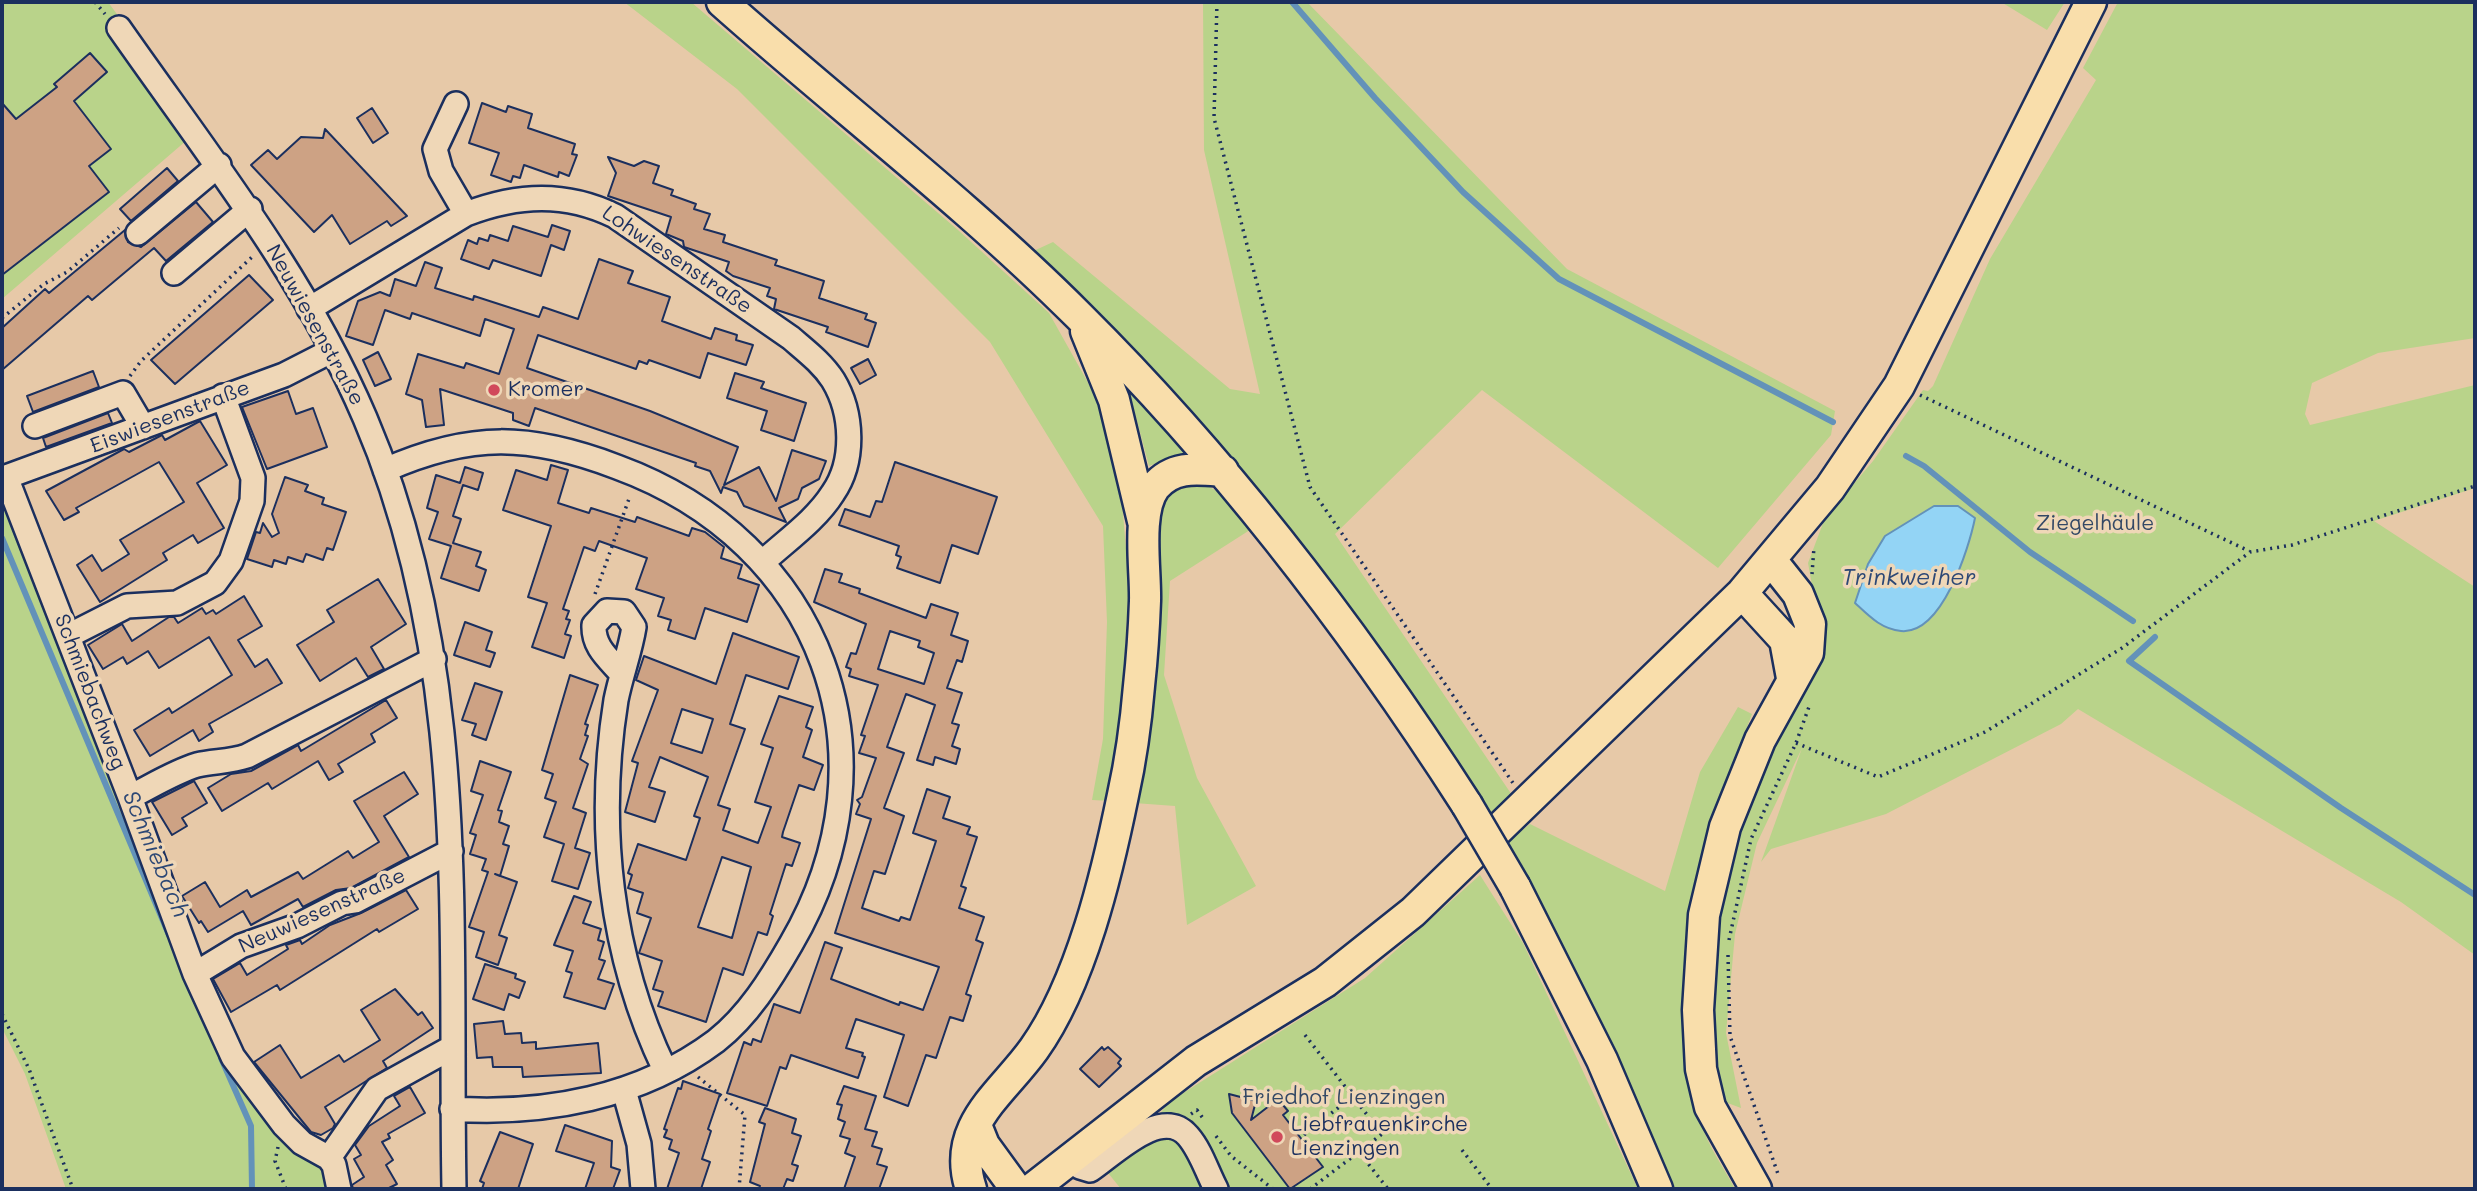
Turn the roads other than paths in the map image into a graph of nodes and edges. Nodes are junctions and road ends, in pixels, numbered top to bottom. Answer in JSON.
{"nodes":[{"id":1,"x":722,"y":2,"type":"edge"},
{"id":2,"x":2091,"y":2,"type":"edge"},
{"id":3,"x":118,"y":28,"type":"dead end"},
{"id":4,"x":456,"y":104,"type":"dead end"},
{"id":5,"x":219,"y":165,"type":"junction"},
{"id":6,"x":250,"y":209,"type":"junction"},
{"id":7,"x":466,"y":214,"type":"junction"},
{"id":8,"x":138,"y":233,"type":"road end"},
{"id":9,"x":174,"y":273,"type":"dead end"},
{"id":10,"x":309,"y":309,"type":"junction"},
{"id":11,"x":1079,"y":315,"type":"junction"},
{"id":12,"x":331,"y":351,"type":"junction"},
{"id":13,"x":223,"y":396,"type":"junction"},
{"id":14,"x":35,"y":426,"type":"dead end"},
{"id":15,"x":143,"y":427,"type":"junction"},
{"id":16,"x":385,"y":470,"type":"junction"},
{"id":17,"x":1223,"y":471,"type":"junction"},
{"id":18,"x":6,"y":477,"type":"joint"},
{"id":19,"x":1144,"y":525,"type":"junction"},
{"id":20,"x":1771,"y":560,"type":"junction"},
{"id":21,"x":764,"y":561,"type":"junction"},
{"id":22,"x":1742,"y":593,"type":"junction"},
{"id":23,"x":68,"y":636,"type":"junction"},
{"id":24,"x":434,"y":659,"type":"junction"},
{"id":25,"x":622,"y":674,"type":"junction"},
{"id":26,"x":1802,"y":687,"type":"junction"},
{"id":27,"x":131,"y":797,"type":"junction"},
{"id":28,"x":450,"y":851,"type":"junction"},
{"id":29,"x":195,"y":974,"type":"junction"},
{"id":30,"x":451,"y":1048,"type":"junction"},
{"id":31,"x":673,"y":1066,"type":"junction"},
{"id":32,"x":624,"y":1090,"type":"junction"},
{"id":33,"x":452,"y":1109,"type":"junction"},
{"id":34,"x":976,"y":1125,"type":"junction"},
{"id":35,"x":329,"y":1158,"type":"junction"},
{"id":36,"x":1070,"y":1158,"type":"junction"},
{"id":37,"x":1768,"y":1184,"type":"edge"},
{"id":38,"x":339,"y":1189,"type":"edge"},
{"id":39,"x":454,"y":1189,"type":"edge"},
{"id":40,"x":643,"y":1189,"type":"edge"},
{"id":41,"x":971,"y":1189,"type":"edge"},
{"id":42,"x":1016,"y":1189,"type":"edge"},
{"id":43,"x":1032,"y":1189,"type":"edge"},
{"id":44,"x":1216,"y":1189,"type":"edge"},
{"id":45,"x":1657,"y":1189,"type":"edge"}],
"edges":[{"from":1,"to":11,"type":"main road"},
{"from":2,"to":20,"type":"main road"},
{"from":3,"to":5,"type":"street","name":"Neuwiesenstraße"},
{"from":4,"to":7,"type":"street"},
{"from":5,"to":6,"type":"street","name":"Neuwiesenstraße"},
{"from":5,"to":8,"type":"street"},
{"from":6,"to":9,"type":"street"},
{"from":6,"to":10,"type":"street","name":"Neuwiesenstraße"},
{"from":7,"to":10,"type":"street","name":"Lohwiesenstraße"},
{"from":7,"to":21,"type":"street","name":"Lohwiesenstraße"},
{"from":10,"to":12,"type":"street","name":"Neuwiesenstraße"},
{"from":11,"to":17,"type":"main road"},
{"from":11,"to":19,"type":"main road"},
{"from":12,"to":13,"type":"street","name":"Eiswiesenstraße"},
{"from":12,"to":16,"type":"street","name":"Neuwiesenstraße"},
{"from":13,"to":15,"type":"street","name":"Eiswiesenstraße"},
{"from":13,"to":23,"type":"street"},
{"from":14,"to":15,"type":"street"},
{"from":15,"to":18,"type":"street","name":"Eiswiesenstraße"},
{"from":16,"to":21,"type":"street"},
{"from":16,"to":24,"type":"street","name":"Neuwiesenstraße"},
{"from":17,"to":19,"type":"main road"},
{"from":17,"to":45,"type":"main road","bridge":true},
{"from":18,"to":23,"type":"street","name":"Schmiebachweg"},
{"from":19,"to":34,"type":"main road"},
{"from":20,"to":22,"type":"main road"},
{"from":20,"to":26,"type":"main road"},
{"from":21,"to":31,"type":"street"},
{"from":22,"to":26,"type":"main road"},
{"from":22,"to":36,"type":"main road"},
{"from":23,"to":27,"type":"street","name":"Schmiebachweg"},
{"from":24,"to":27,"type":"street"},
{"from":24,"to":28,"type":"street","name":"Neuwiesenstraße"},
{"from":25,"to":25,"type":"street"},
{"from":25,"to":31,"type":"street"},
{"from":26,"to":37,"type":"main road"},
{"from":27,"to":29,"type":"street","name":"Schmiebachweg"},
{"from":28,"to":29,"type":"street","name":"Neuwiesenstraße"},
{"from":28,"to":30,"type":"street","name":"Neuwiesenstraße"},
{"from":29,"to":35,"type":"street","name":"Schmiebachweg"},
{"from":30,"to":33,"type":"street","name":"Neuwiesenstraße"},
{"from":30,"to":35,"type":"street"},
{"from":31,"to":32,"type":"street"},
{"from":32,"to":33,"type":"street"},
{"from":32,"to":40,"type":"street"},
{"from":33,"to":39,"type":"street","name":"Neuwiesenstraße"},
{"from":34,"to":41,"type":"main road"},
{"from":34,"to":42,"type":"main road"},
{"from":35,"to":38,"type":"street"},
{"from":36,"to":43,"type":"main road"},
{"from":36,"to":44,"type":"street"}]}
